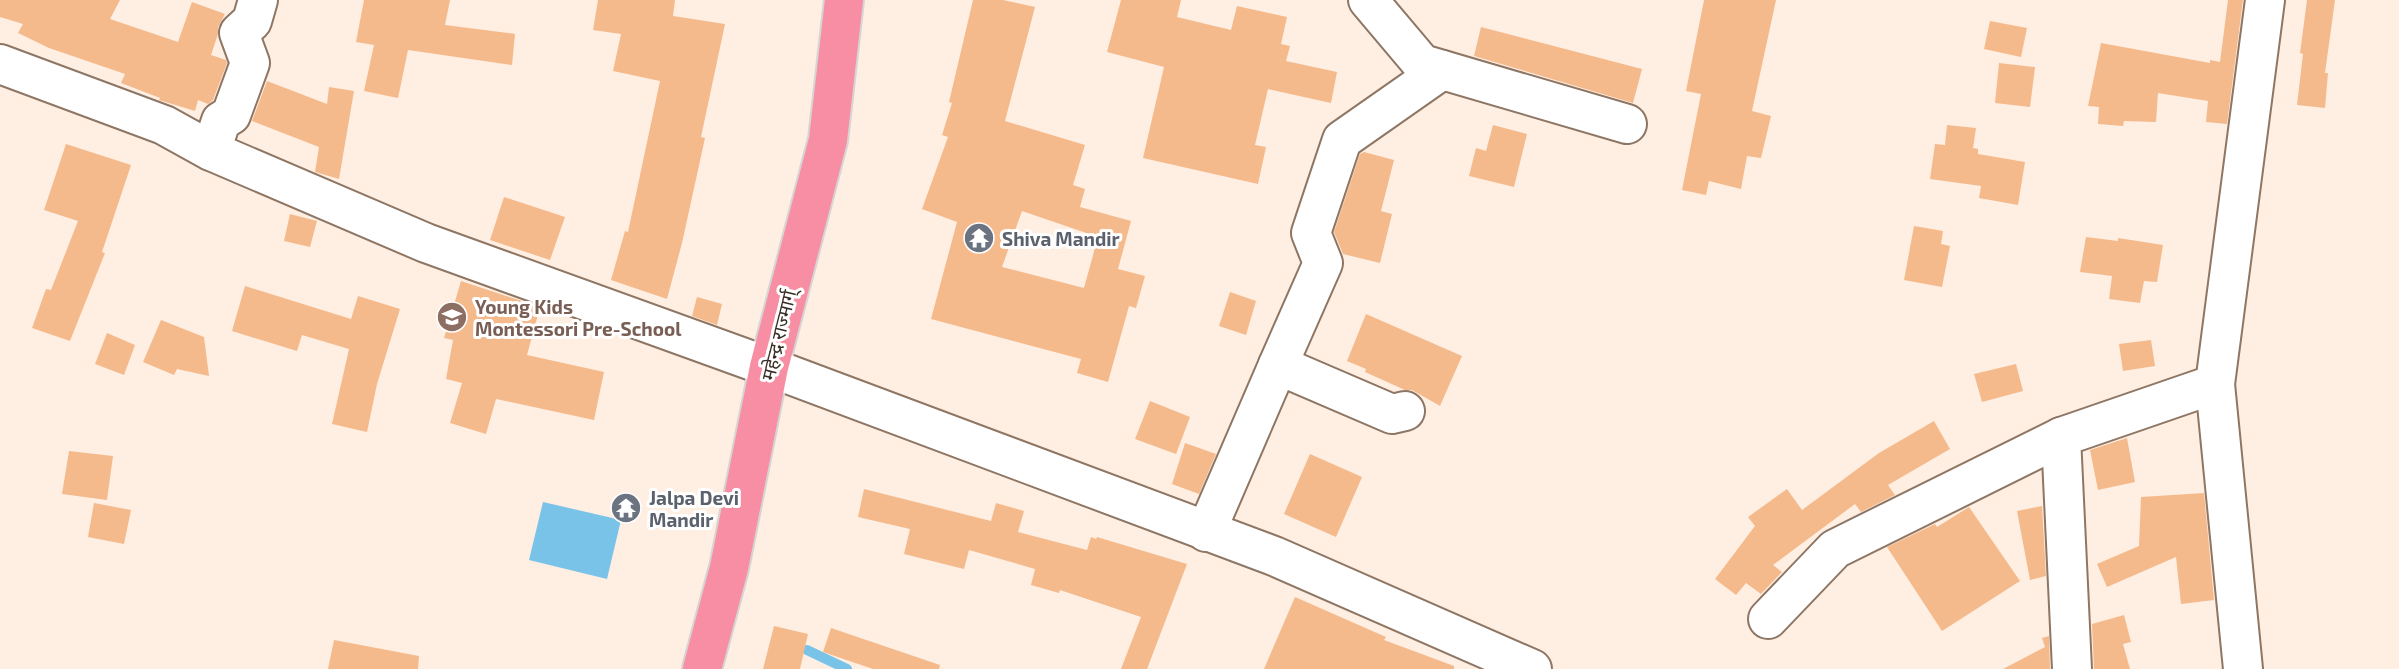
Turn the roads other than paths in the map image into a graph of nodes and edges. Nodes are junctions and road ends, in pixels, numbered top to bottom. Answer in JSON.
{"nodes":[{"id":1,"x":258,"y":0,"type":"edge"},
{"id":2,"x":844,"y":0,"type":"edge"},
{"id":3,"x":1368,"y":0,"type":"edge"},
{"id":4,"x":2265,"y":0,"type":"edge"},
{"id":5,"x":0,"y":64,"type":"edge"},
{"id":6,"x":1442,"y":70,"type":"junction"},
{"id":7,"x":1627,"y":124,"type":"dead end"},
{"id":8,"x":211,"y":151,"type":"junction"},
{"id":9,"x":1278,"y":365,"type":"junction"},
{"id":10,"x":769,"y":367,"type":"junction"},
{"id":11,"x":2215,"y":384,"type":"junction"},
{"id":12,"x":1405,"y":411,"type":"dead end"},
{"id":13,"x":2061,"y":437,"type":"junction"},
{"id":14,"x":1206,"y":532,"type":"junction"},
{"id":15,"x":1768,"y":619,"type":"dead end"},
{"id":16,"x":702,"y":669,"type":"edge"},
{"id":17,"x":1532,"y":669,"type":"edge"},
{"id":18,"x":2072,"y":669,"type":"edge"},
{"id":19,"x":2243,"y":669,"type":"edge"}],
"edges":[{"from":1,"to":8,"type":"street"},
{"from":2,"to":10,"type":"highway","name":"महेन्द्र राज्मार्ग्"},
{"from":3,"to":6,"type":"street"},
{"from":4,"to":11,"type":"street"},
{"from":5,"to":8,"type":"street"},
{"from":6,"to":7,"type":"street"},
{"from":6,"to":9,"type":"street"},
{"from":8,"to":10,"type":"street"},
{"from":9,"to":12,"type":"street"},
{"from":9,"to":14,"type":"street"},
{"from":10,"to":14,"type":"street"},
{"from":10,"to":16,"type":"highway","name":"महेन्द्र राज्मार्ग्"},
{"from":11,"to":13,"type":"street"},
{"from":11,"to":19,"type":"street"},
{"from":13,"to":15,"type":"street"},
{"from":13,"to":18,"type":"street"},
{"from":14,"to":17,"type":"street"}]}
